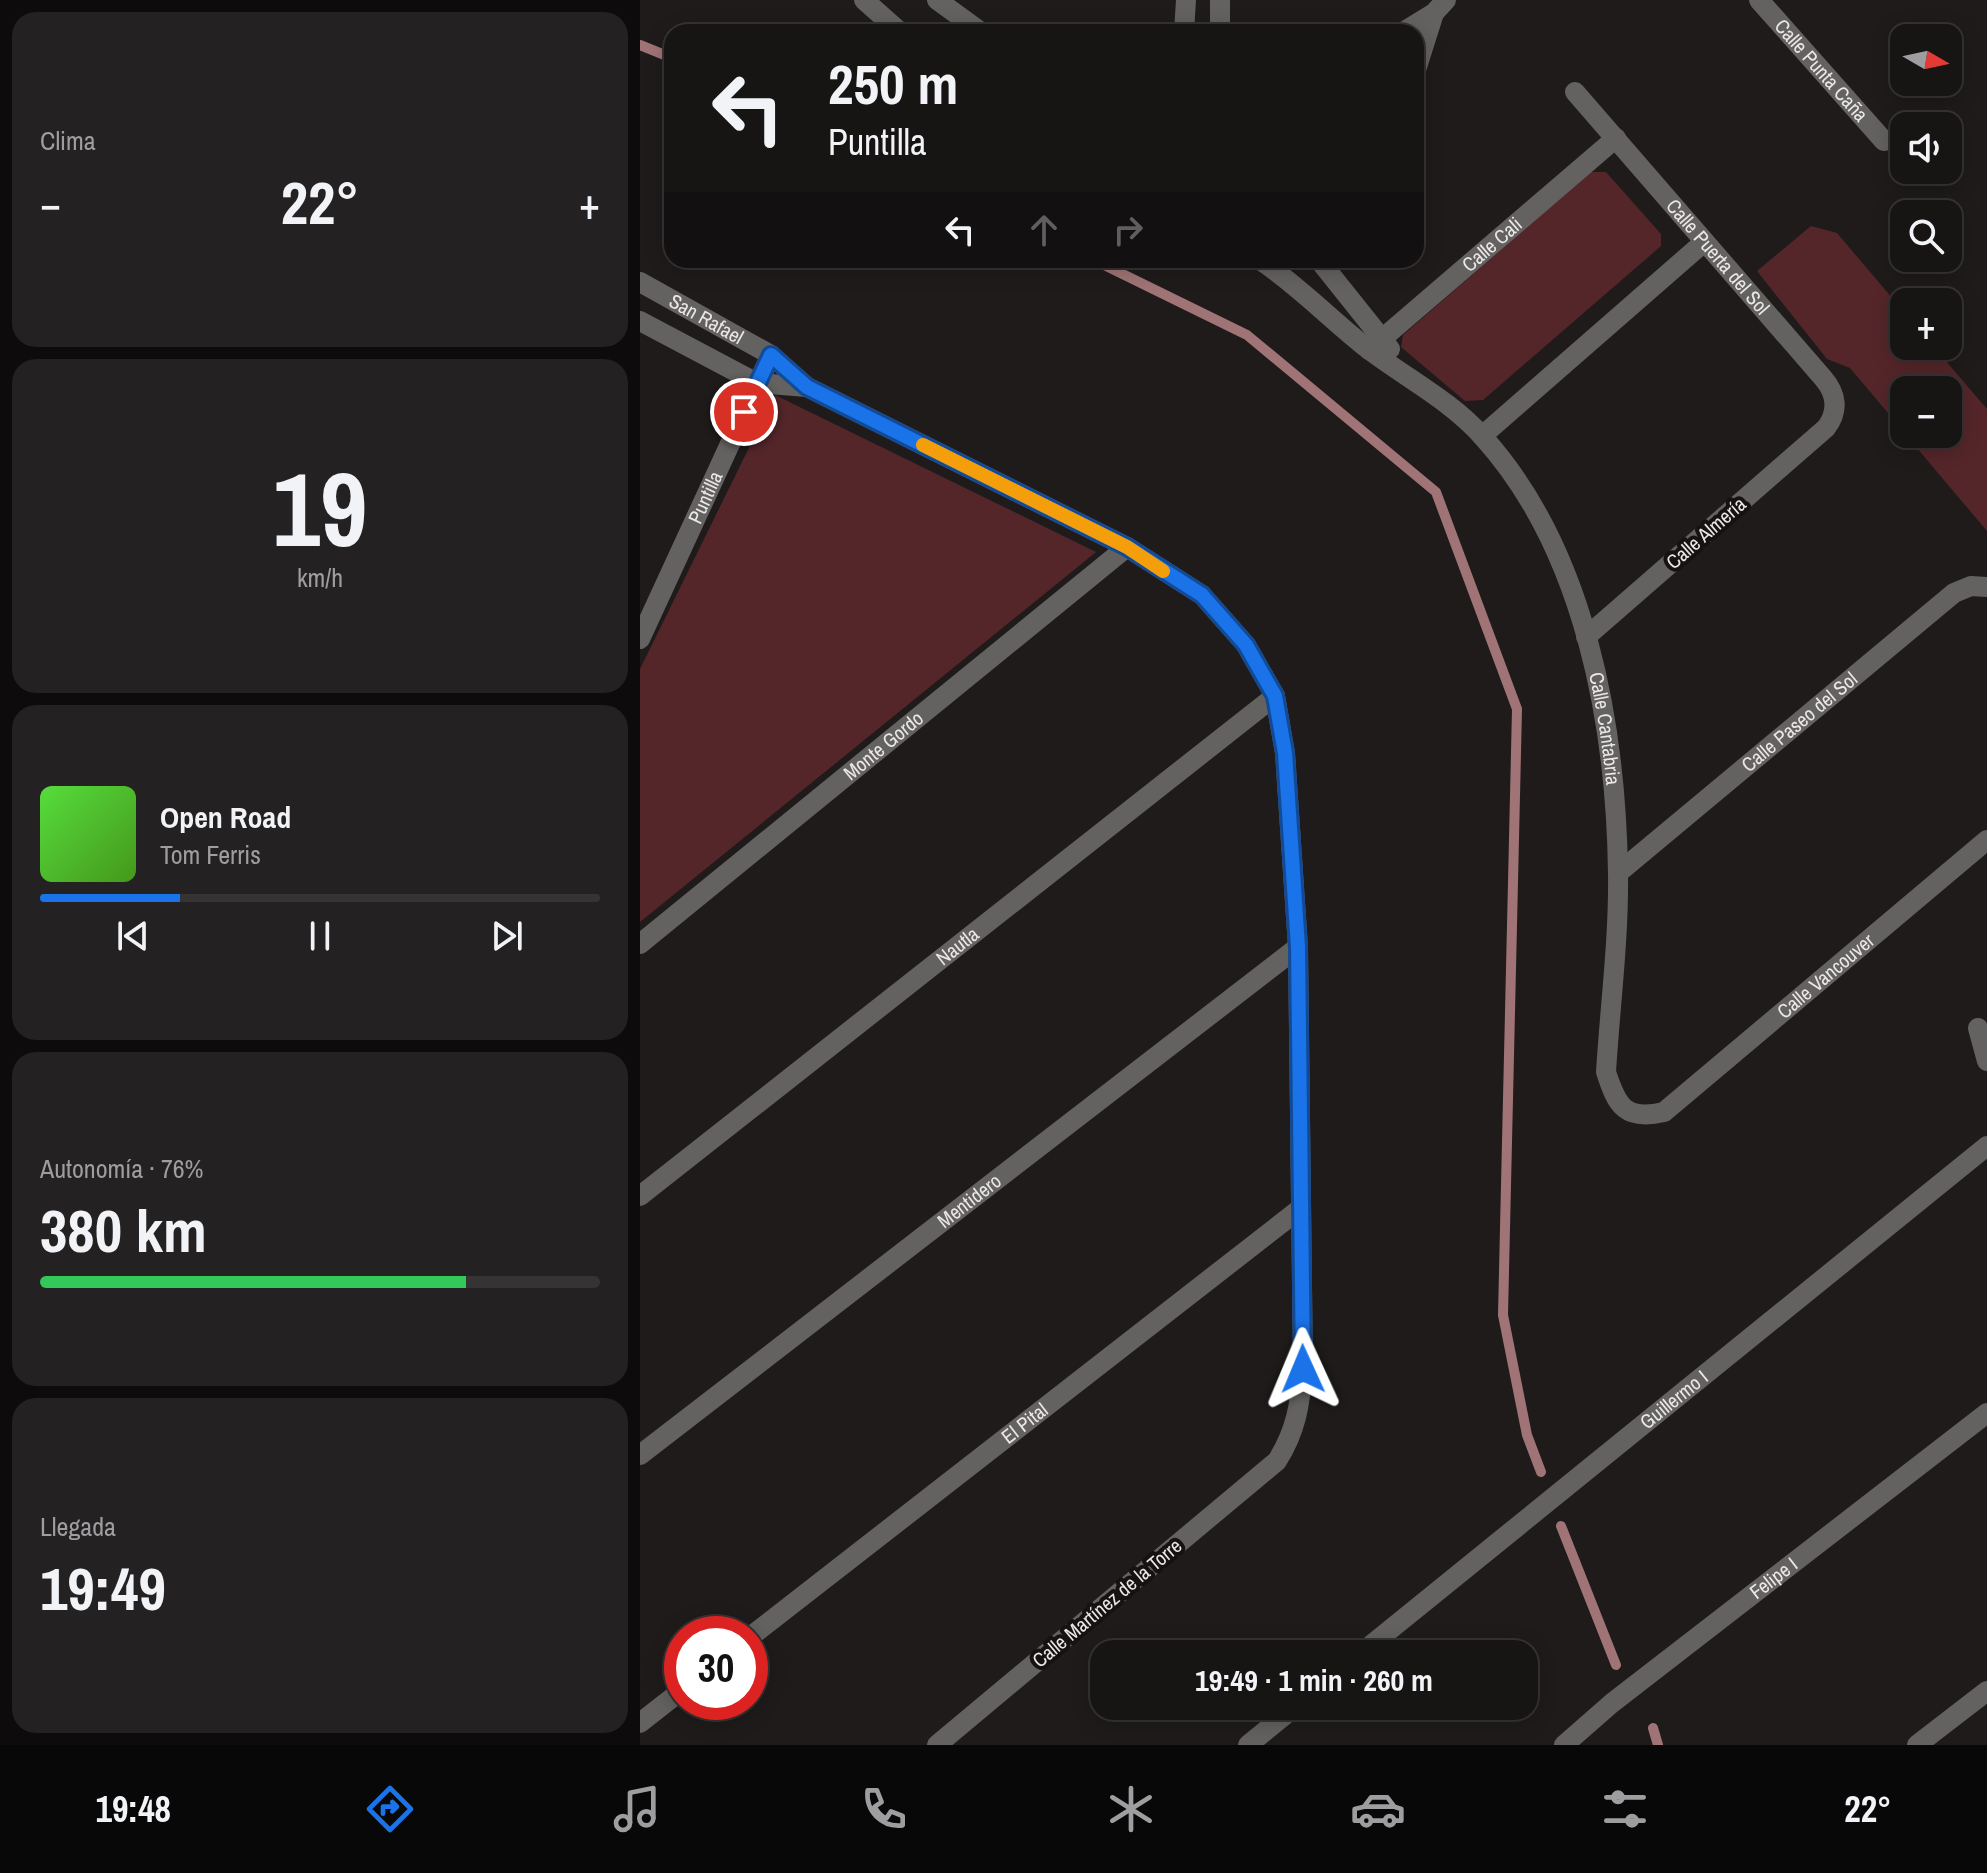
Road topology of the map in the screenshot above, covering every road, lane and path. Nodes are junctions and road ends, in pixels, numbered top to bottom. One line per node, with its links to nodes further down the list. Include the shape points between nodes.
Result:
1 (864, 0): 7 (street)
2 (937, 0): 8 (street)
3 (1186, 0): 9 (street)
4 (1220, 0): 10 (street)
5 (1772, 5): 15 (street, Calle Punta Caña)
6 (1440, 6): 11 (street); 12 (street)
7 (891, 24)
8 (970, 24)
9 (1184, 24)
10 (1220, 24)
11 (1414, 24)
12 (1424, 49)
13 (1575, 92): 14 (street, Calle Puerta del Sol)
14 (1616, 138): 16 (street, Calle Puerta del Sol); 21 (street, Calle Cali)
15 (1884, 141)
16 (1703, 243): 25 (street, Calle Puerta del Sol, via 1832,389 1833,418); 26 (street)
17 (1271, 268): 21 (street, Calle Cantabria)
18 (1324, 268): 21 (street, Calle Cantabria)
19 (640, 282): 22 (street, San Rafael)
20 (640, 321): 23 (street, San Rafael)
21 (1376, 343): 26 (street, Calle Cantabria)
22 (771, 355): 23 (street, Puntilla); 24 (street, San Rafael)
23 (757, 383): 24 (street, San Rafael); 30 (street, Puntilla)
24 (807, 387): 27 (street, San Rafael)
25 (1826, 428): 29 (street, Calle Almería)
26 (1482, 436): 29 (street, Calle Cantabria, via 1546,524)
27 (1127, 547): 31 (street, San Rafael, via 1202,595 1246,645); 34 (street, Monte Gordo)
28 (1987, 587): 33 (street, Calle Paseo del Sol, via 1954,593)
29 (1586, 637): 33 (street, Calle Cantabria, via 1603,703)
30 (640, 639)
31 (1275, 696): 35 (street, San Rafael, via 1285,753); 40 (street, Nautla)
32 (1987, 840): 38 (street, Calle Vancouver)
33 (1618, 873): 38 (street, Calle Cantabria, via 1606,1072 1614,1098 1627,1112)
34 (640, 944)
35 (1298, 947): 41 (street, San Rafael); 43 (street, Mentidero)
36 (1978, 1028): 37 (street)
37 (1987, 1061)
38 (1664, 1112)
39 (1987, 1146): 46 (street, Guillermo I)
40 (640, 1196)
41 (1301, 1208): 44 (street, San Rafael, via 1300,1412); 45 (street, El Pital)
42 (1987, 1413): 53 (street, Felipe I)
43 (640, 1455)
44 (1277, 1461): 51 (street, Calle Martínez de la Torre)
45 (768, 1623)
46 (1377, 1640)
47 (1987, 1691): 54 (street)
48 (664, 1704): 50 (street)
49 (1279, 1720): 52 (street)
50 (640, 1723)
51 (937, 1745)
52 (1248, 1745)
53 (1564, 1745)
54 (1917, 1745)

